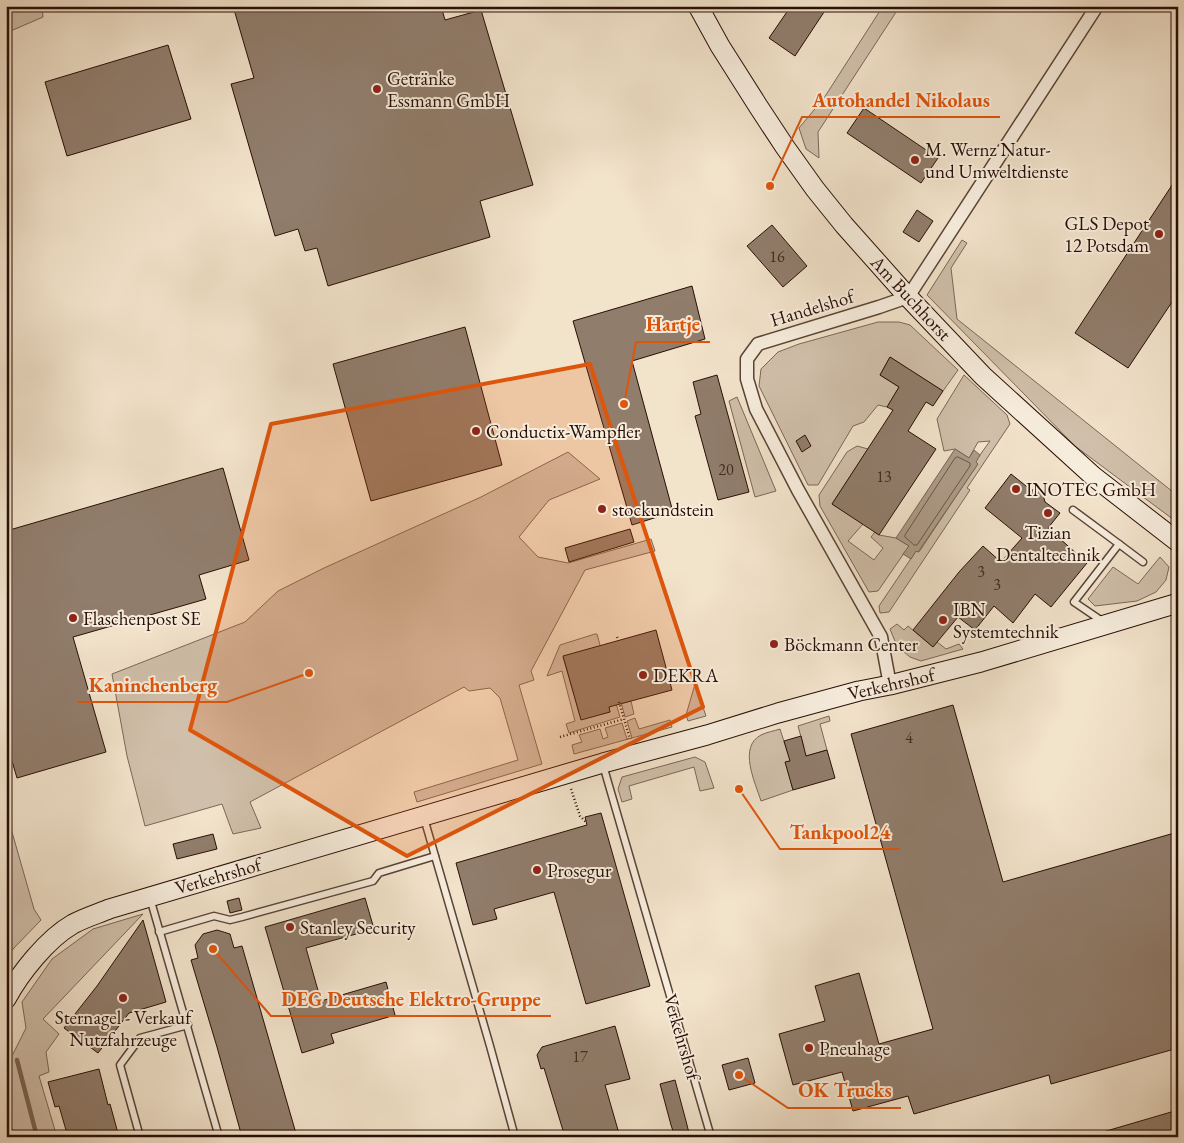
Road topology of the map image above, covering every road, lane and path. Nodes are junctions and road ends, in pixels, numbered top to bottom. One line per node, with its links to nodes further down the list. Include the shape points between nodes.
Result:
1 (698, 6): 3 (main road, Am Buchhorst, via 758,106 815,189)
2 (1097, 6): 3 (street)
3 (908, 297): 5 (main road, Am Buchhorst, via 983,376 1093,476); 10 (street, Handelshof, via 758,344 747,359 747,379 756,409 881,637)
4 (1073, 510): 6 (lane)
5 (1178, 542)
6 (1119, 544): 7 (lane); 9 (lane, via 1074,602)
7 (1143, 562)
8 (1178, 603): 9 (main road, Verkehrshof)
9 (1107, 625): 10 (main road, Verkehrshof)
10 (890, 685): 14 (main road, Verkehrshof, via 832,698)
11 (619, 702): 12 (path)
12 (624, 719): 13 (path); 14 (path)
13 (560, 737)
14 (635, 754): 15 (main road, Verkehrshof)
15 (603, 764): 16 (main road, Verkehrshof); 27 (lane, Verkehrshof)
16 (566, 774): 17 (main road, Verkehrshof); 18 (path, via 580,816)
17 (423, 816): 19 (lane); 20 (main road, Verkehrshof)
18 (586, 822)
19 (435, 856): 21 (lane, via 378,873 372,881 270,910 230,920 214,916); 26 (lane)
20 (150, 896): 21 (lane); 22 (main road, Verkehrshof, via 73,924 54,938 28,966)
21 (160, 932): 23 (lane)
22 (6, 999)
23 (188, 1025): 24 (lane, via 140,1038 120,1065); 25 (lane)
24 (140, 1137)
25 (219, 1137)
26 (515, 1137)
27 (711, 1137)

